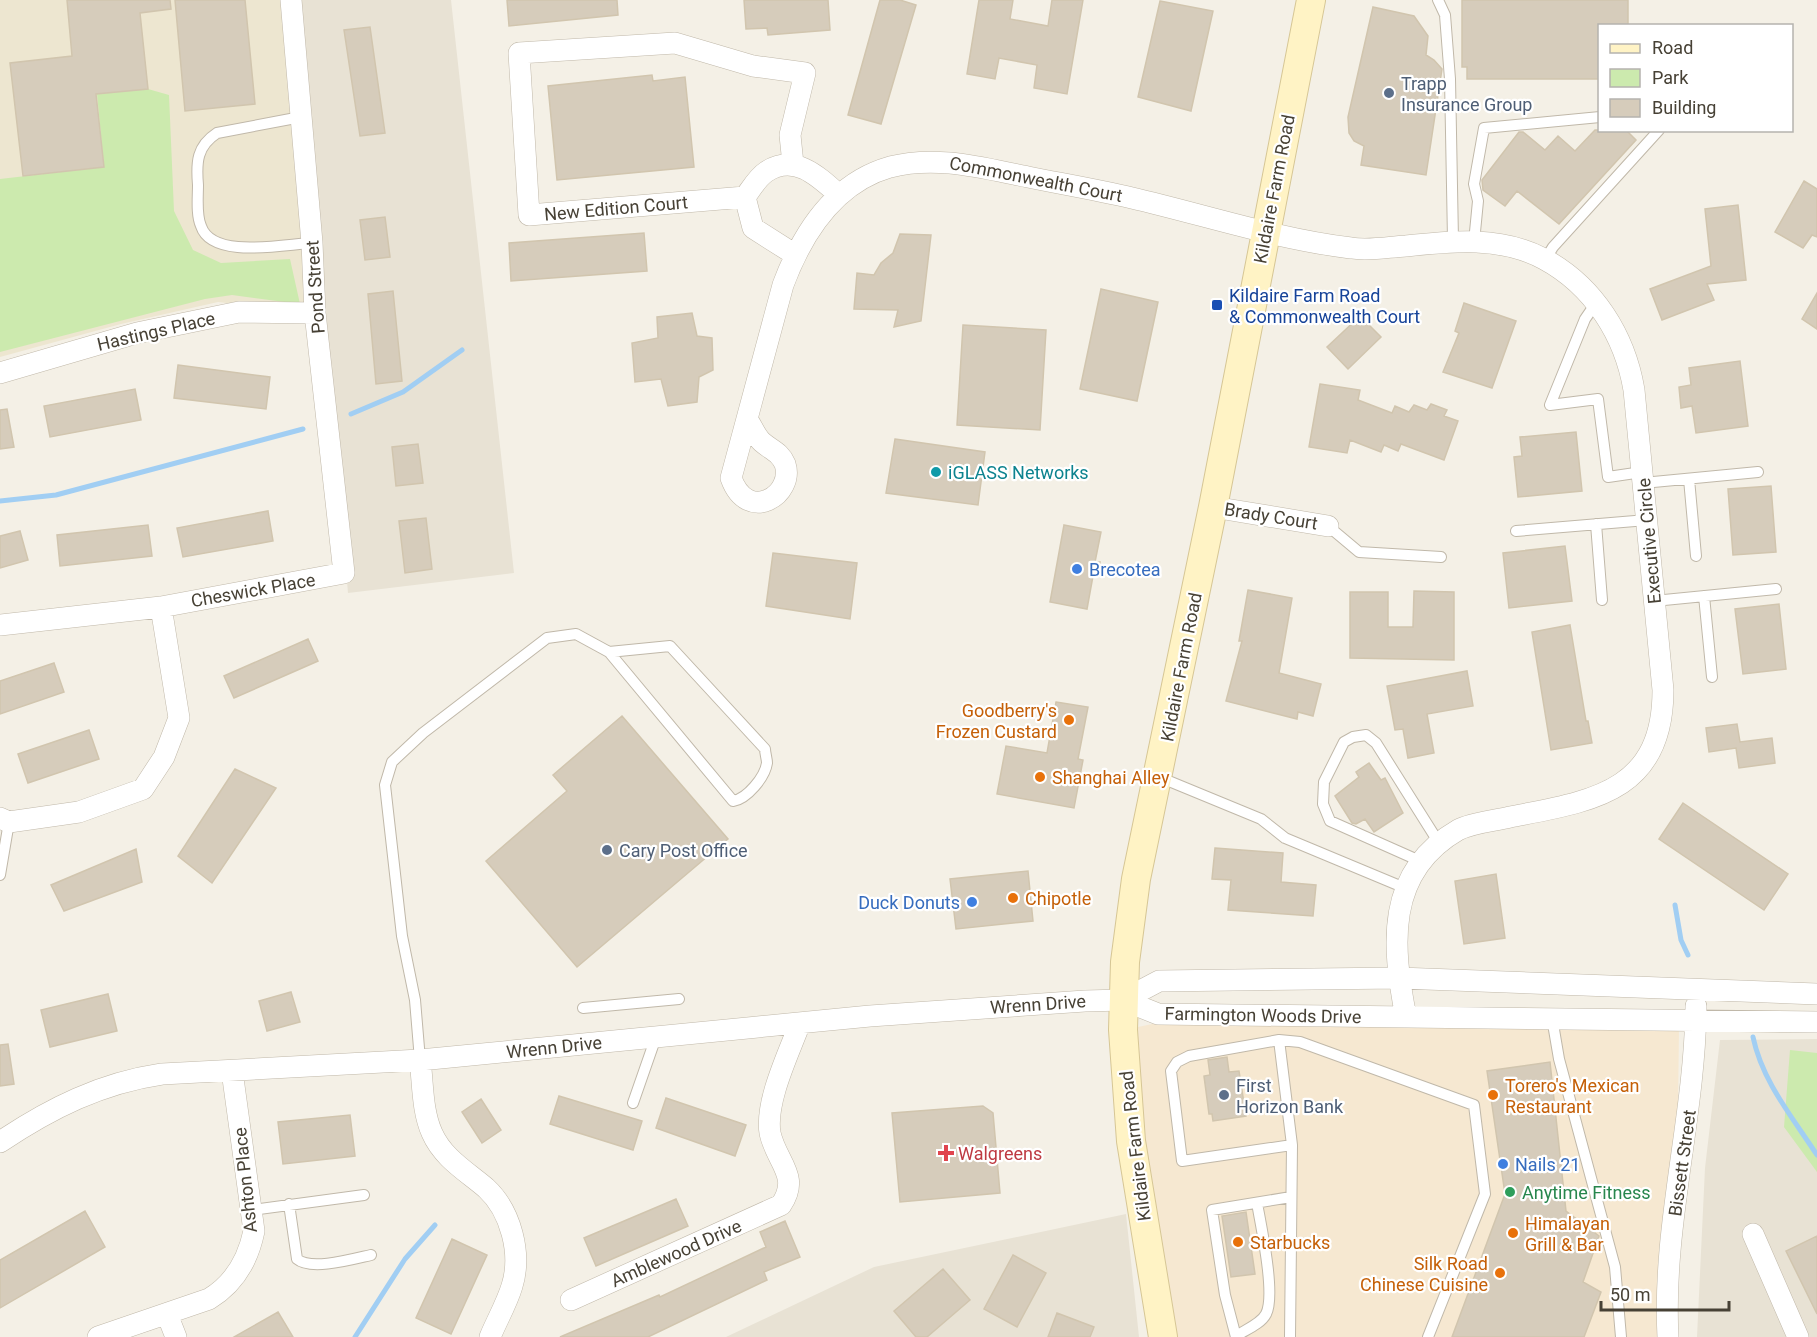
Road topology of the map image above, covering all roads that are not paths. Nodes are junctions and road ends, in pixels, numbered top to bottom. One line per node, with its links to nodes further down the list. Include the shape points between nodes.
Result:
1 (291, 0): 4 (street, Pond Street)
2 (1311, 0): 10 (main road, Kildaire Farm Road)
3 (1438, 0): 11 (lane, via 1445,15)
4 (301, 117): 12 (street, Pond Street); 12 (lane, via 217,133 199,151 200,225 206,236 217,243 250,248)
5 (1598, 117): 11 (lane, via 1484,128 1474,184 1478,201)
6 (1657, 132): 14 (lane)
7 (793, 164): 8 (street, via 808,169); 9 (street, via 764,172); 9 (street, New Edition Court, via 790,135 805,73 753,66 675,43 519,53 529,215)
8 (839, 195): 10 (street, Commonwealth Court, via 890,168 947,161 1130,197); 13 (street, Commonwealth Court, via 813,224)
9 (745, 197): 13 (street, via 753,228)
10 (1265, 232): 11 (street, Executive Circle, via 1353,249); 22 (main road, Kildaire Farm Road)
11 (1464, 241): 14 (street, Executive Circle, via 1506,246)
12 (312, 243): 16 (street, Pond Street)
13 (794, 254): 18 (street, Commonwealth Court)
14 (1545, 260): 15 (street, Executive Circle)
15 (1596, 303): 20 (street, Executive Circle, via 1624,347 1631,369); 20 (lane, via 1585,319 1550,405 1598,399 1608,477)
16 (315, 313): 17 (street, Hastings Place, via 238,312 137,333); 29 (street, Pond Street)
17 (0, 373)
18 (747, 418)
19 (1758, 472): 21 (lane)
20 (1643, 478): 21 (lane); 23 (street, Executive Circle)
21 (1689, 479): 27 (lane)
22 (1213, 507): 25 (street, Brady Court); 38 (main road, Kildaire Farm Road)
23 (1647, 520): 24 (lane); 33 (street, Executive Circle)
24 (1596, 524): 26 (lane); 32 (lane)
25 (1328, 526): 28 (lane, via 1359,552)
26 (1516, 531)
27 (1696, 556)
28 (1441, 557)
29 (344, 573): 34 (street, Cheswick Place)
30 (1776, 589): 31 (lane)
31 (1704, 596): 33 (lane); 37 (lane)
32 (1602, 600)
33 (1654, 601): 40 (street, Executive Circle, via 1663,702 1658,734 1636,771 1601,796 1459,829)
34 (161, 607): 35 (street, Cheswick Place); 39 (street, via 179,718 164,757 143,789 79,812)
35 (0, 625)
36 (609, 652): 36 (lane, via 669,646 765,748 767,763 761,780 733,801); 57 (lane, via 576,634 547,638 423,733 392,762 385,785)
37 (1712, 677)
38 (1159, 776): 43 (lane, via 1261,819 1285,838); 48 (main road, Kildaire Farm Road, via 1136,879)
39 (4, 820): 42 (lane)
40 (1439, 843): 41 (street, Executive Circle); 41 (lane, via 1376,743 1366,735 1344,742 1324,782 1323,804 1330,821)
41 (1420, 861): 43 (street, Executive Circle)
42 (0, 875)
43 (1405, 888): 44 (street, Executive Circle, via 1396,944)
44 (1399, 978): 45 (street, Farmington Woods Drive); 48 (street, Farmington Woods Drive, via 1159,981); 51 (street, Executive Circle)
45 (1697, 989): 46 (street, Farmington Woods Drive); 53 (street, Bissett Street)
46 (1817, 994)
47 (679, 999): 49 (lane)
48 (1123, 1000): 51 (street, Farmington Woods Drive, via 1158,1014); 54 (street, Wrenn Drive); 75 (main road, Kildaire Farm Road, via 1131,1141)
49 (583, 1008)
50 (1816, 1016): 53 (street, Farmington Woods Drive)
51 (1406, 1017): 52 (street, Farmington Woods Drive)
52 (1552, 1018): 53 (street, Farmington Woods Drive); 78 (lane, via 1559,1059 1615,1267)
53 (1696, 1020): 79 (street, Bissett Street, via 1693,1079 1668,1276)
54 (800, 1023): 55 (street, Wrenn Drive); 69 (street, Amblewood Drive, via 773,1097 770,1133 790,1192 781,1205)
55 (656, 1037): 57 (street, Wrenn Drive); 59 (lane)
56 (1279, 1040): 61 (lane); 61 (lane, via 1189,1056 1171,1071 1171,1082 1182,1161); 77 (lane, via 1300,1042 1474,1105 1485,1194)
57 (420, 1060): 58 (street, Wrenn Drive); 74 (street, via 431,1132 451,1161 497,1200 508,1219 515,1269 512,1287)
58 (232, 1071): 60 (street, Wrenn Drive, via 130,1079 74,1099); 66 (street, Ashton Place)
59 (633, 1103)
60 (0, 1142)
61 (1292, 1145): 63 (lane)
62 (364, 1195): 65 (lane)
63 (1292, 1197): 64 (lane); 76 (lane)
64 (1257, 1203): 71 (lane, via 1268,1270 1268,1305 1260,1321); 71 (lane, via 1212,1210 1225,1295)
65 (289, 1204): 66 (lane); 68 (lane, via 297,1259 303,1264)
66 (252, 1210): 70 (street, Ashton Place, via 251,1245 233,1281 209,1299)
67 (1753, 1234): 80 (street)
68 (371, 1256)
69 (571, 1300)
70 (167, 1314): 72 (street, Ashton Place); 73 (street)
71 (1236, 1336)
72 (98, 1337)
73 (177, 1337)
74 (490, 1337)
75 (1163, 1337)
76 (1290, 1337)
77 (1428, 1337)
78 (1621, 1337)
79 (1668, 1337)
80 (1798, 1337)

